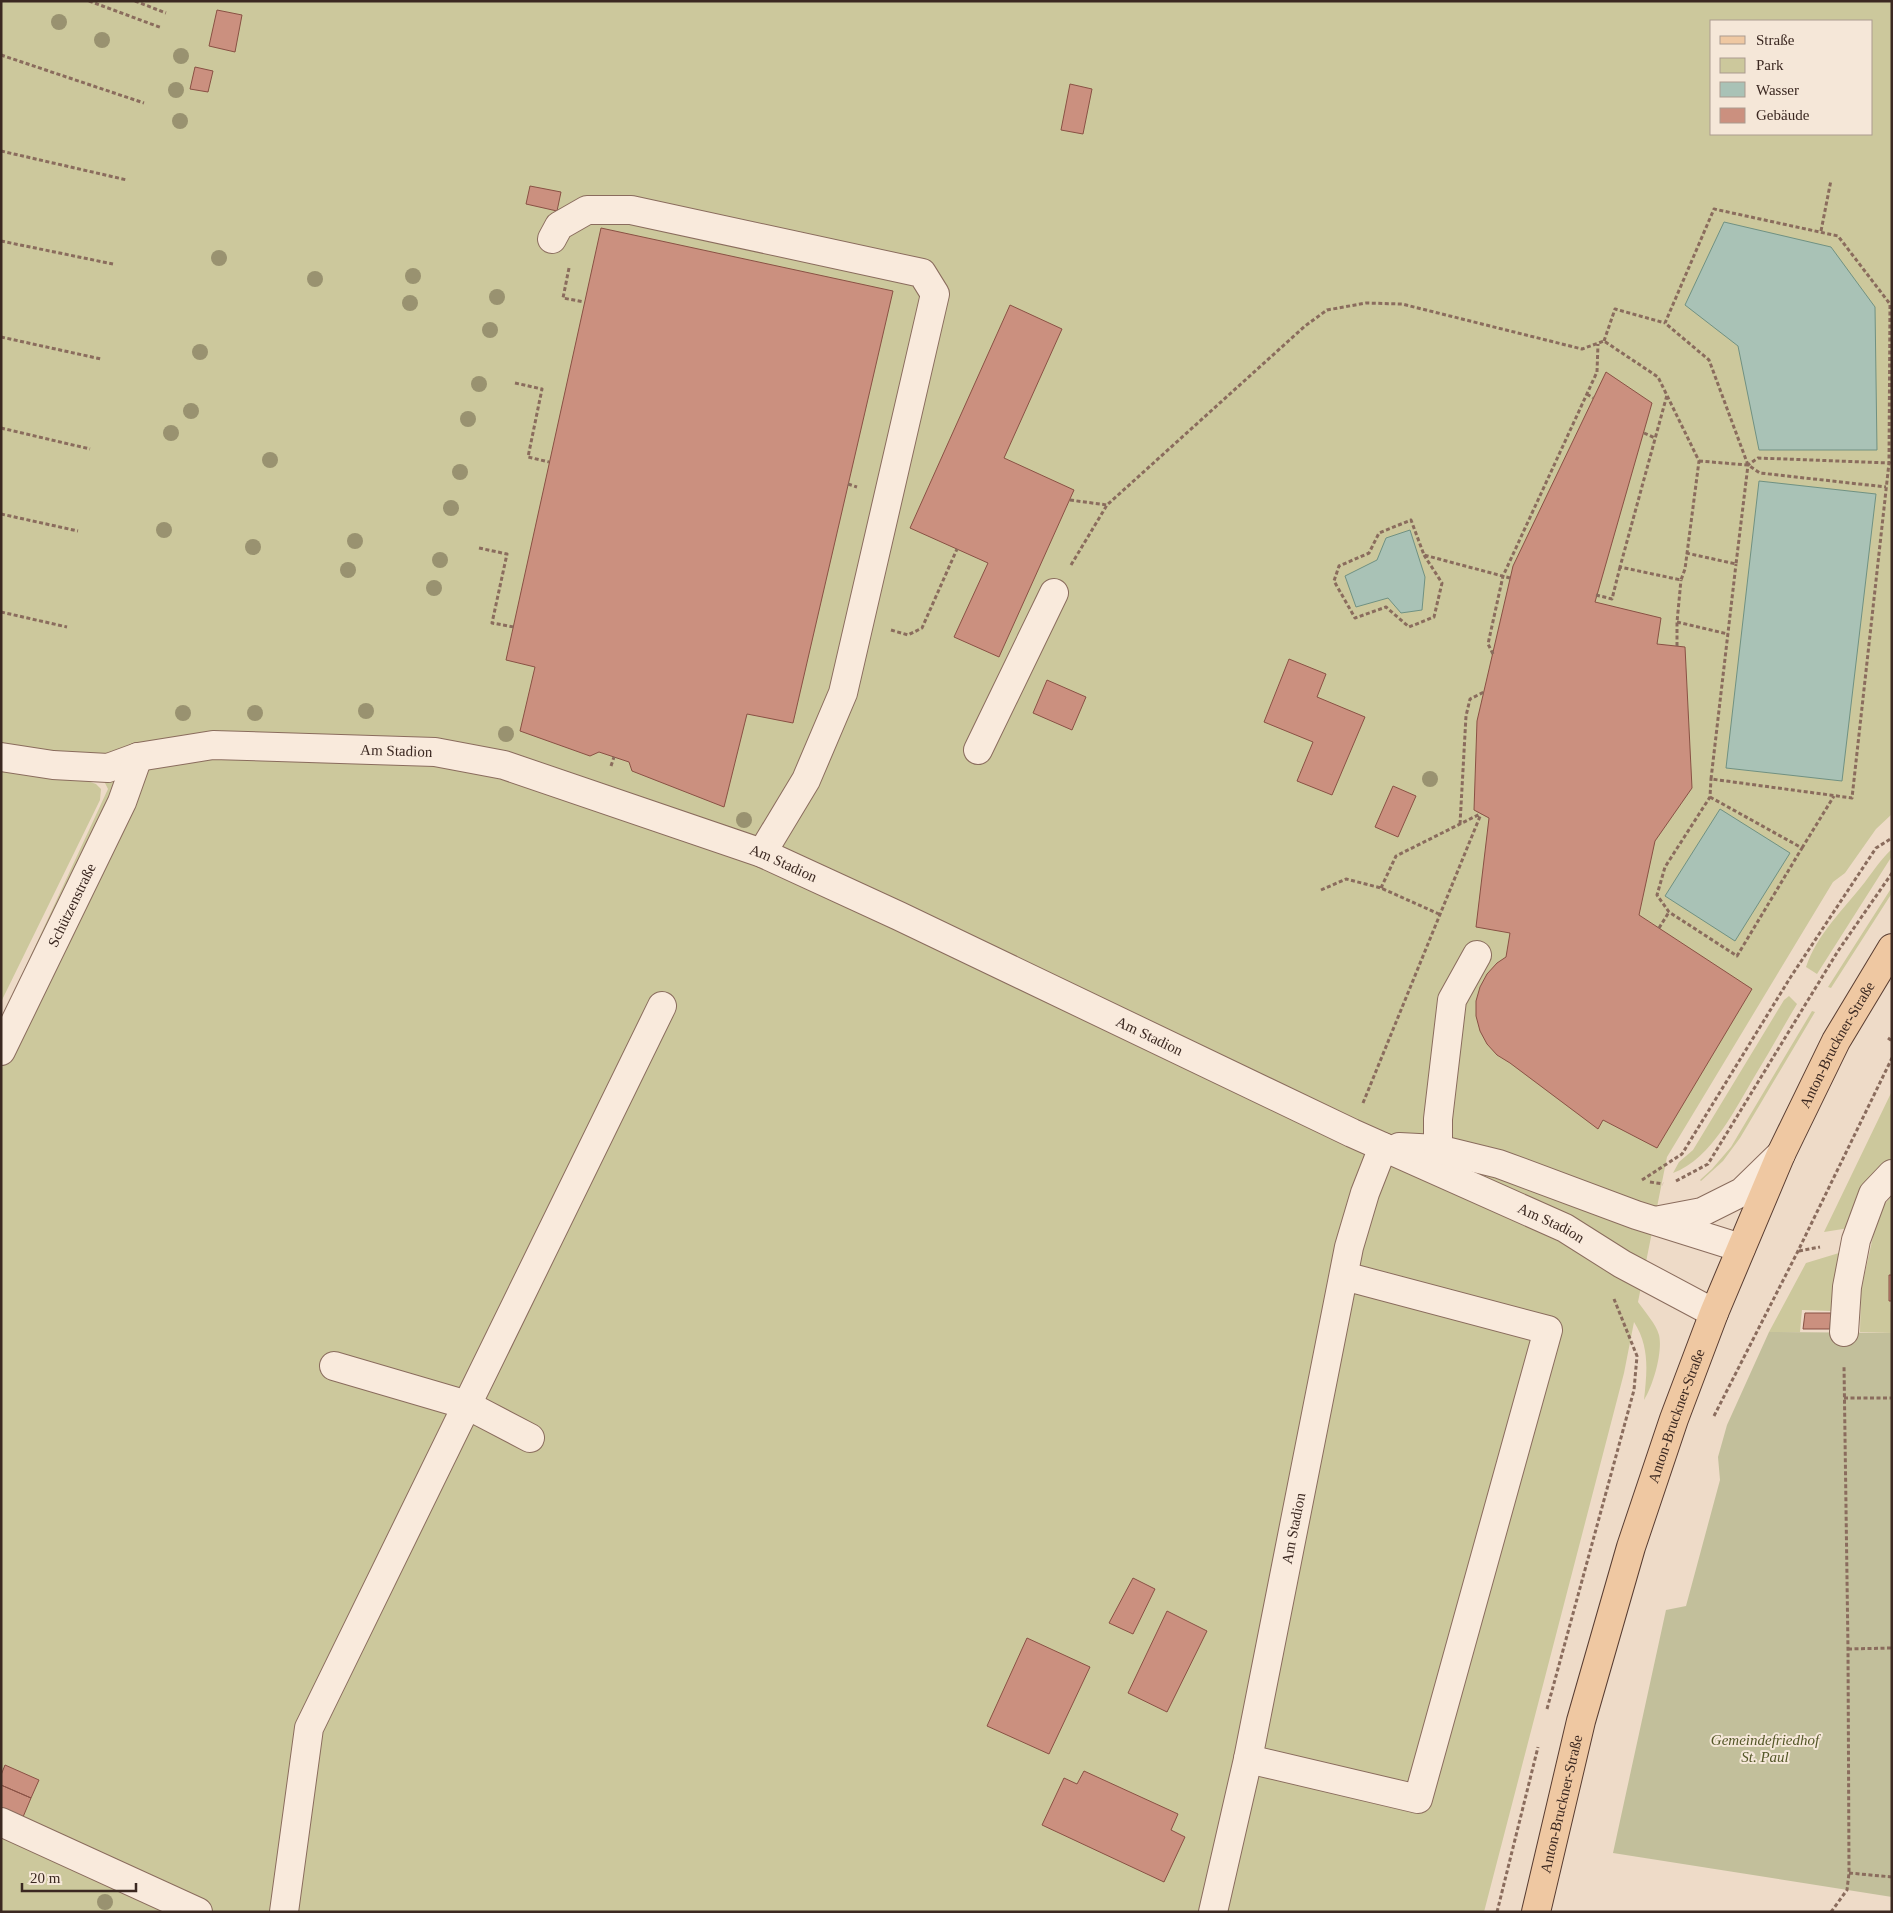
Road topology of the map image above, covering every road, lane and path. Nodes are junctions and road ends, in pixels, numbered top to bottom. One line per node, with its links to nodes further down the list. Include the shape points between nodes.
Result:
1 (88, 1): 4 (path)
2 (135, 1): 3 (path)
3 (166, 13)
4 (162, 28)
5 (1, 55): 6 (path)
6 (144, 103)
7 (1, 151): 8 (path)
8 (128, 180)
9 (1831, 180): 10 (path)
10 (1821, 231): 16 (path, via 1714,209); 31 (path, via 1838,236 1890,304)
11 (552, 240): 50 (street, via 559,226 587,210 631,210 922,273 935,294)
12 (1, 241): 13 (path)
13 (114, 264)
14 (563, 298): 15 (path)
15 (584, 302)
16 (1665, 323): 18 (path, via 1615,309); 32 (path, via 1709,360)
17 (1, 336): 20 (path)
18 (1604, 341): 19 (path); 23 (path, via 1658,378)
19 (1598, 344): 22 (path, via 1597,372); 35 (path, via 1582,349 1402,304 1366,303 1327,310 1305,326)
20 (100, 359)
21 (515, 383): 30 (path, via 542,389 528,457)
22 (1588, 394): 24 (path); 44 (path)
23 (1666, 395): 27 (path); 29 (path)
24 (1593, 398)
25 (1, 428): 28 (path)
26 (1644, 433): 27 (path)
27 (1655, 438): 43 (path)
28 (90, 449)
29 (1699, 461): 32 (path); 40 (path)
30 (549, 462)
31 (1890, 464): 32 (path, via 1758,458); 33 (path)
32 (1748, 465): 33 (path, via 1760,473); 42 (path)
33 (1886, 487): 64 (path, via 1852,798)
34 (1070, 500): 35 (path)
35 (1107, 505): 47 (path)
36 (1, 514): 37 (path)
37 (78, 531)
38 (479, 548): 53 (path, via 506,554 492,623)
39 (957, 549): 50 (path, via 922,628 908,635)
40 (1686, 553): 42 (path); 46 (path)
41 (1424, 555): 41 (path, via 1411,520 1379,533 1369,552 1339,566 1334,581 1355,618 1386,608 1409,626 1434,617 1442,583); 44 (path)
42 (1736, 564): 54 (path)
43 (1620, 567): 46 (path); 48 (path, via 1612,599)
44 (1503, 576): 45 (path); 56 (path, via 1488,644)
45 (1510, 578)
46 (1681, 580): 51 (path)
47 (1054, 593): 58 (street)
48 (1596, 595)
49 (1, 612): 52 (path)
50 (859, 622): 69 (street, via 843,693 810,772)
51 (1677, 622): 54 (path); 55 (path)
52 (67, 627)
53 (514, 627)
54 (1728, 634): 63 (path)
55 (1677, 646)
56 (1493, 654)
57 (1484, 692): 66 (path, via 1470,699 1466,716)
58 (978, 750)
59 (1, 757): 60 (street, Am Stadion, via 53,765 108,768)
60 (138, 757): 69 (street, Am Stadion, via 213,745 435,752 504,765); 81 (street, Schützenstraße, via 122,802)
61 (614, 758): 62 (path)
62 (610, 769)
63 (1711, 779): 64 (path); 65 (path)
64 (1834, 796): 68 (path)
65 (1710, 797): 68 (path); 73 (path, via 1665,867 1657,895)
66 (1460, 824): 71 (path, via 1396,856); 74 (path, via 1481,814)
67 (1892, 838): 70 (path, via 1876,848 1790,978 1682,1154 1642,1181 1670,1184 1708,1164 1838,951)
68 (1802, 848): 73 (path, via 1737,956)
69 (762, 852): 83 (street, Am Stadion)
70 (1892, 873)
71 (1381, 888): 72 (path, via 1346,879); 74 (path)
72 (1321, 890)
73 (1669, 912): 75 (path)
74 (1440, 914): 83 (path)
75 (1659, 928)
76 (1892, 948): 86 (main road, Anton-Bruckner-Straße, via 1836,1041)
77 (1477, 956): 85 (street, via 1452,1000 1438,1119)
78 (662, 1006): 97 (street)
79 (1888, 1038): 80 (path)
80 (1892, 1041)
81 (1, 1050)
82 (1892, 1058): 98 (path)
83 (1352, 1133): 84 (street, Am Stadion)
84 (1383, 1147): 85 (street, Am Stadion); 90 (street, Am Stadion, via 1365,1193); 92 (street, Am Stadion, via 1565,1228 1622,1264)
85 (1438, 1149): 88 (street, Am Stadion, via 1499,1164)
86 (1781, 1154): 88 (street, via 1742,1192 1702,1212); 89 (main road, Anton-Bruckner-Straße)
87 (1892, 1174): 93 (street, via 1873,1194 1856,1240 1847,1287)
88 (1656, 1221): 89 (street, Am Stadion)
89 (1741, 1248): 92 (main road, Anton-Bruckner-Straße)
90 (1344, 1276): 104 (street, Am Stadion); 104 (street, via 1548,1330 1418,1799)
91 (1612, 1293): 102 (path, via 1636,1356 1634,1390)
92 (1714, 1313): 112 (main road, Anton-Bruckner-Straße, via 1674,1418 1631,1547 1581,1721)
93 (1844, 1332): 95 (path)
94 (334, 1366): 97 (street)
95 (1844, 1398): 96 (path); 101 (path)
96 (1892, 1398)
97 (467, 1405): 99 (street); 109 (street, via 309,1728)
98 (1711, 1422)
99 (530, 1438)
100 (1892, 1648): 101 (path)
101 (1848, 1649): 106 (path)
102 (1545, 1718)
103 (1538, 1746): 111 (path)
104 (1248, 1759): 110 (street, Am Stadion)
105 (1, 1822): 108 (street)
106 (1849, 1873): 107 (path); 113 (path, via 1847,1890)
107 (1892, 1877)
108 (198, 1912)
109 (284, 1912)
110 (1213, 1912)
111 (1497, 1912)
112 (1536, 1912)
113 (1831, 1912)

